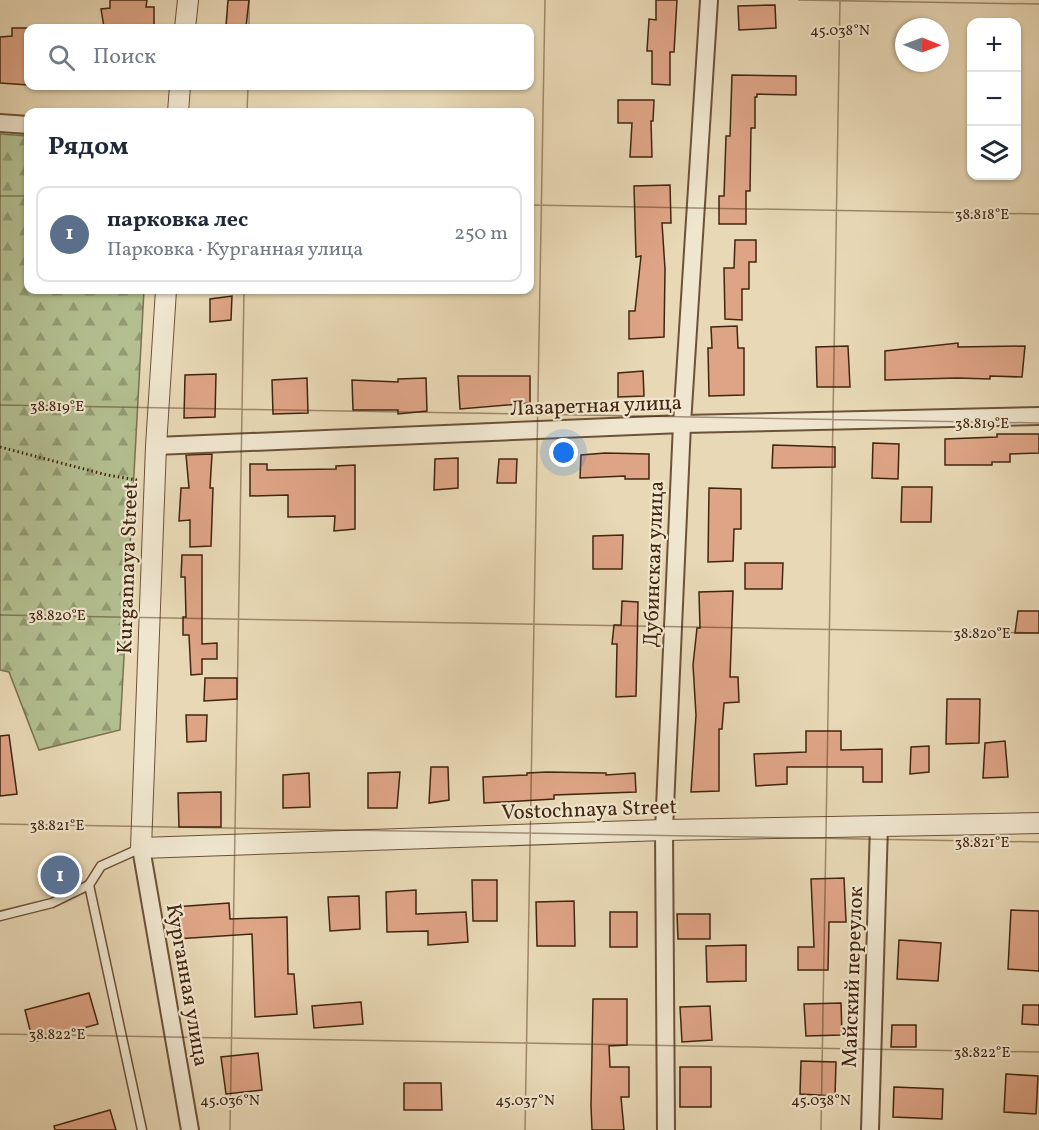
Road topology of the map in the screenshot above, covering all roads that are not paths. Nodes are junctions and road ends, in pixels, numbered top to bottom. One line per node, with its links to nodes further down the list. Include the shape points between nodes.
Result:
1 (188, 0): 3 (street)
2 (709, 0): 10 (street, Дубинская улица)
3 (185, 24)
4 (180, 90): 5 (street)
5 (178, 108)
6 (0, 123): 7 (street)
7 (24, 125)
8 (166, 294): 11 (street, Kurgannaya Street)
9 (1039, 416): 10 (street, Лазаретная улица)
10 (682, 424): 11 (street, Лазаретная улица); 14 (street, Дубинская улица)
11 (156, 446): 15 (street, Kurgannaya Street)
12 (1039, 823): 13 (street, Vostochnaya Street)
13 (879, 825): 14 (street, Vostochnaya Street); 21 (street, Майский переулок)
14 (664, 830): 15 (street, Vostochnaya Street); 20 (street, Дубинская улица)
15 (141, 848): 16 (lane, via 101,866); 19 (street, Курганная улица)
16 (89, 885): 17 (lane, via 52,903); 18 (lane)
17 (0, 916)
18 (142, 1130)
19 (190, 1130)
20 (666, 1130)
21 (870, 1130)

